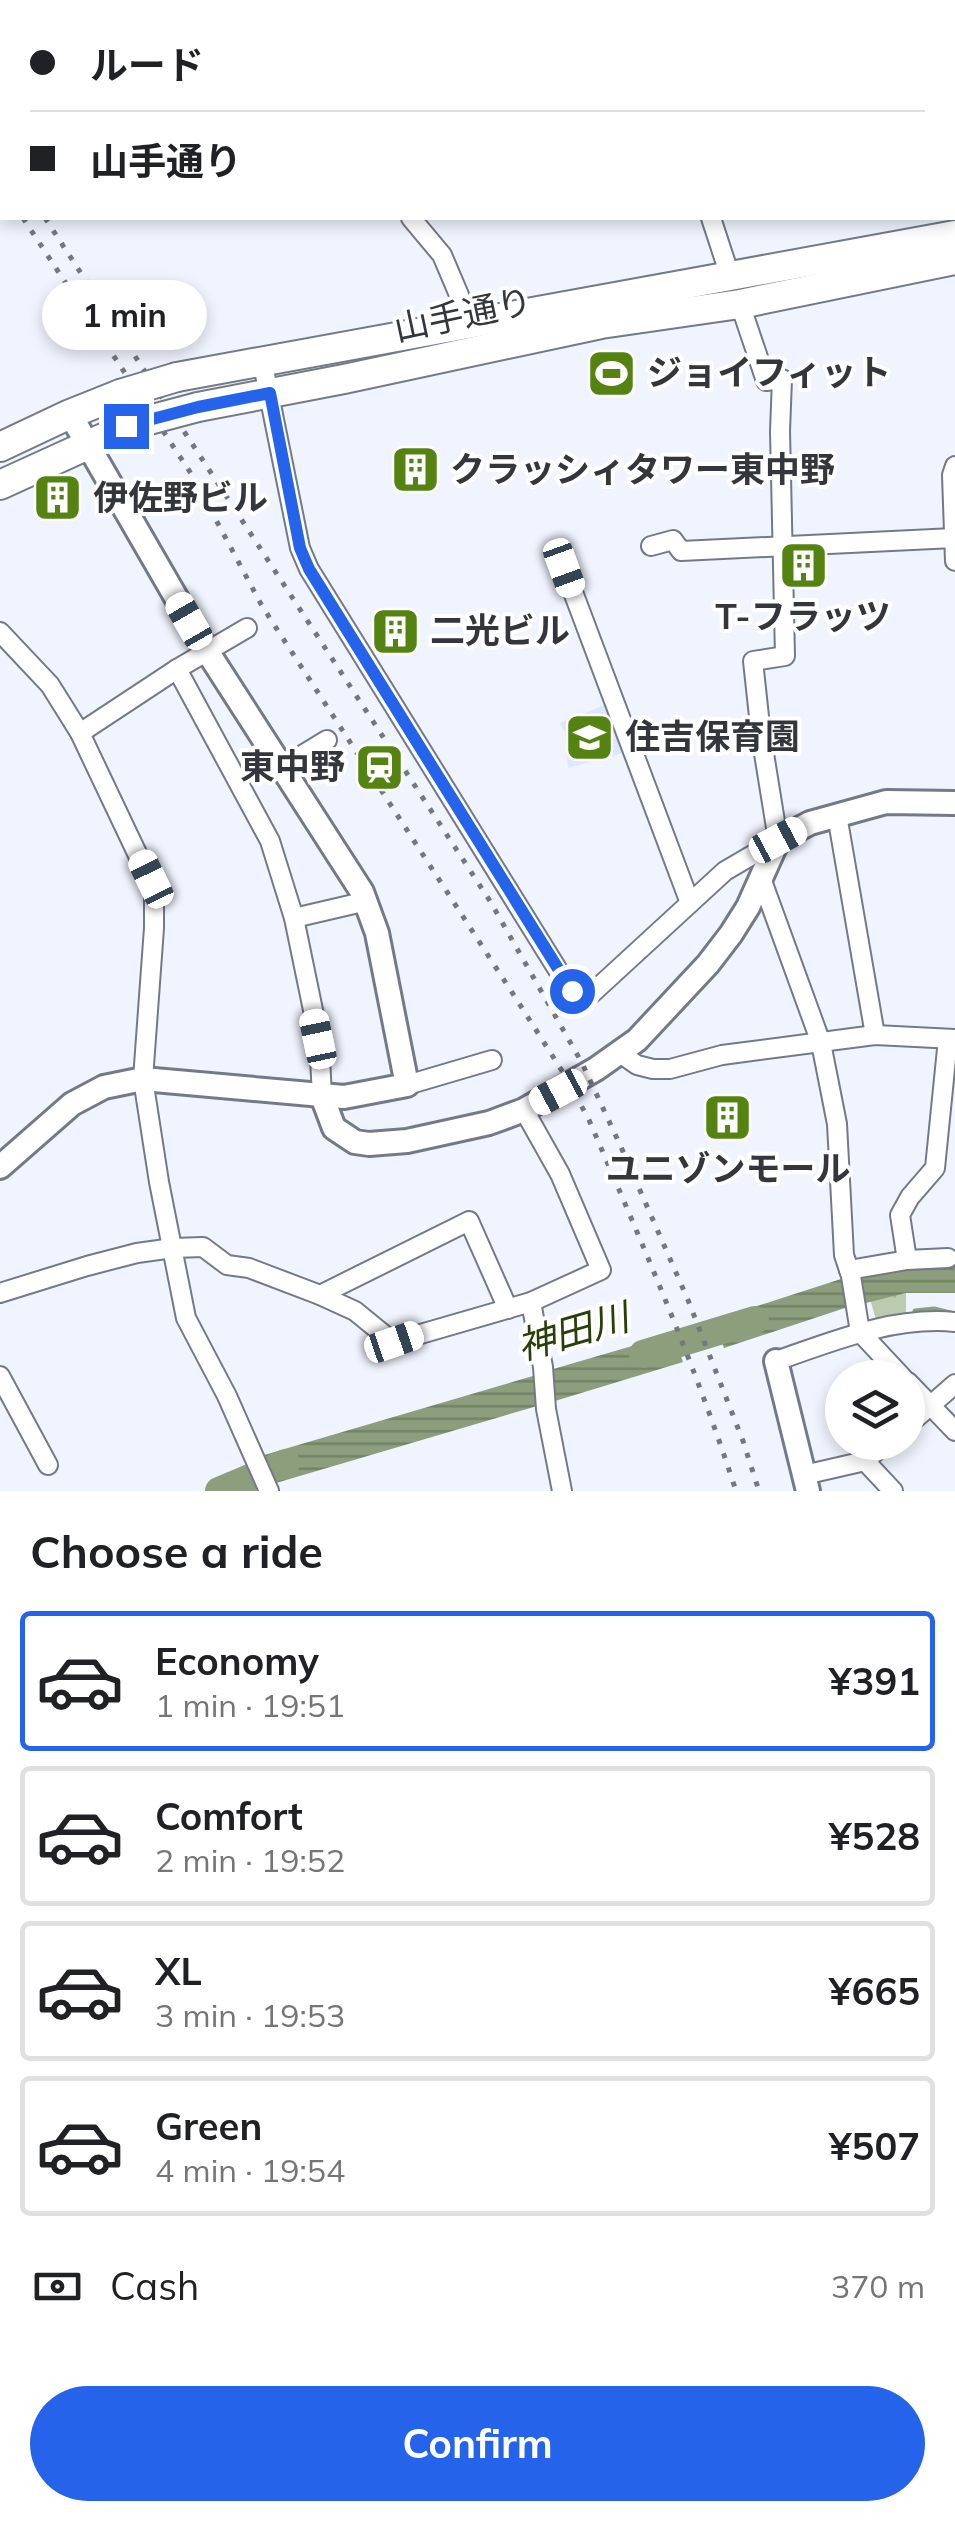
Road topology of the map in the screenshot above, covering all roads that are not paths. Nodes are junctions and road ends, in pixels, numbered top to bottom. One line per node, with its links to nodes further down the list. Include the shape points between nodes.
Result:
1 (412, 220): 6 (street, via 442,255)
2 (712, 220): 4 (street)
3 (954, 258): 4 (main road, 山手通り); 5 (main road, 山手通り)
4 (730, 276): 6 (main road, 山手通り)
5 (740, 304): 8 (main road, 山手通り, via 600,324); 16 (street, via 766,381 782,379)
6 (465, 326): 7 (main road, 山手通り)
7 (262, 360): 8 (street); 9 (main road, 山手通り, bridge, via 177,377)
8 (270, 393): 10 (main road, 山手通り, bridge, via 134,424); 31 (street, via 309,569 566,983 578,996 589,996)
9 (70, 414): 10 (street); 11 (main road, 山手通り)
10 (88, 443): 13 (main road, 山手通り); 21 (street)
11 (0, 447)
12 (955, 466): 14 (street)
13 (0, 485)
14 (954, 538): 16 (street); 17 (street)
15 (651, 546): 16 (street, via 673,540 681,551)
16 (784, 546): 28 (street, via 786,656 753,661)
17 (955, 561)
18 (564, 568): 31 (street)
19 (247, 628): 21 (street)
20 (0, 632): 23 (street, via 50,686)
21 (207, 652): 22 (street); 25 (street)
22 (177, 669): 23 (street); 32 (street, via 270,841)
23 (80, 733): 38 (street, via 154,890)
24 (326, 740): 25 (street)
25 (280, 768): 30 (street)
26 (955, 803): 27 (street, via 886,802)
27 (837, 815): 28 (street); 33 (street)
28 (778, 840): 29 (street); 31 (street)
29 (761, 878): 35 (street); 36 (street, via 716,954)
30 (366, 901): 32 (street); 39 (street)
31 (690, 903)
32 (294, 918): 40 (street)
33 (875, 1035): 34 (street); 35 (street)
34 (952, 1039): 45 (street, via 935,1168 900,1215)
35 (821, 1043): 36 (street, via 670,1069 636,1066); 46 (street)
36 (620, 1054): 41 (street)
37 (492, 1060): 39 (street)
38 (143, 1079): 40 (street); 42 (street, via 104,1087 72,1104); 43 (street)
39 (407, 1085): 40 (street)
40 (322, 1096): 41 (street, via 334,1128 369,1144 489,1124)
41 (524, 1110): 49 (street, via 601,1270)
42 (0, 1167)
43 (174, 1248): 47 (street); 48 (street, via 203,1246 226,1264); 64 (street, via 186,1318)
44 (948, 1258): 45 (street)
45 (907, 1260): 46 (street)
46 (850, 1273): 52 (street)
47 (0, 1293)
48 (320, 1296): 50 (street, via 354,1311 394,1342); 50 (street, via 468,1221)
49 (530, 1302): 50 (street); 65 (street)
50 (508, 1309)
51 (955, 1322): 52 (street)
52 (860, 1332): 53 (street); 54 (street)
53 (886, 1360)
54 (776, 1361): 63 (street)
55 (0, 1376): 62 (street)
56 (955, 1384): 58 (street)
57 (925, 1401): 58 (street)
58 (930, 1406): 59 (street); 60 (street)
59 (925, 1410)
60 (955, 1431)
61 (865, 1461): 63 (street); 66 (street)
62 (48, 1465)
63 (806, 1483)
64 (269, 1490)
65 (562, 1491)
66 (894, 1491)

